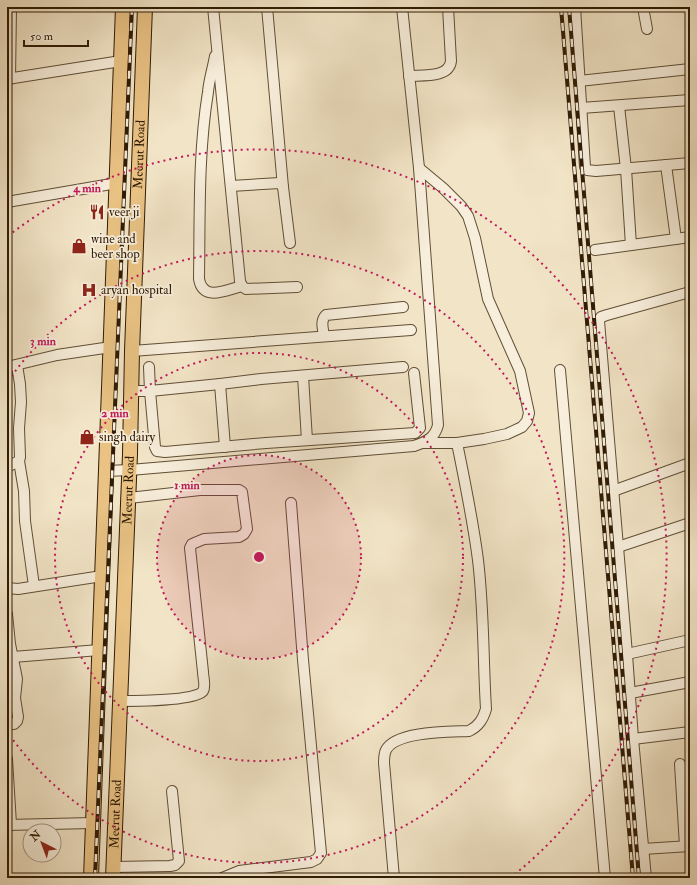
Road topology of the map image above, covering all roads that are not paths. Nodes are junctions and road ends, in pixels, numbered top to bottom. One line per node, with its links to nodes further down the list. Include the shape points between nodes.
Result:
1 (11, 7): 15 (street)
2 (123, 7): 12 (highway, Meerut Road)
3 (145, 7): 40 (highway, Meerut Road)
4 (213, 7): 11 (street)
5 (267, 7): 26 (street)
6 (402, 7): 14 (street)
7 (448, 7): 14 (street, via 452,61 450,67 446,72 439,74)
8 (574, 7): 16 (street)
9 (643, 7): 10 (street)
10 (647, 29)
11 (217, 47): 25 (street); 33 (street, via 204,125 198,279 204,291 210,293)
12 (121, 61): 15 (street); 24 (highway, Meerut Road)
13 (690, 69): 16 (street)
14 (409, 76): 22 (street)
15 (8, 79)
16 (579, 82): 19 (street)
17 (690, 100): 18 (street)
18 (619, 106): 19 (street); 23 (street)
19 (580, 108): 23 (street, via 585,168 596,171)
20 (690, 163): 21 (street)
21 (666, 165): 23 (street); 29 (street)
22 (419, 168): 51 (street, via 438,425 433,437); 52 (street, via 443,188 468,216 488,298 520,371 529,406 527,421 522,427 507,434)
23 (626, 169): 31 (street)
24 (117, 182): 27 (street); 39 (highway, Meerut Road)
25 (231, 186): 26 (street, via 280,183); 33 (street)
26 (283, 187): 30 (street)
27 (7, 202)
28 (690, 237): 29 (street)
29 (676, 239): 31 (street)
30 (290, 243)
31 (631, 246): 32 (street)
32 (595, 250)
33 (242, 286): 34 (street, via 246,289)
34 (297, 286)
35 (690, 292): 59 (street, via 607,315 599,321)
36 (403, 307): 38 (street, via 326,315 322,323)
37 (411, 330): 38 (street)
38 (324, 336): 40 (street)
39 (111, 347): 41 (street, via 57,355); 58 (highway, Meerut Road)
40 (132, 351): 49 (highway, Meerut Road)
41 (12, 366): 54 (street, via 20,384)
42 (149, 367): 48 (street)
43 (403, 367): 46 (street)
44 (560, 370): 91 (street)
45 (414, 373): 50 (street, via 420,428 418,431)
46 (303, 376): 47 (street); 50 (street)
47 (220, 384): 48 (street); 53 (street)
48 (150, 390): 49 (street); 53 (street, via 153,440 157,451)
49 (131, 391): 57 (highway, Meerut Road)
50 (307, 440): 53 (street)
51 (423, 443): 52 (street); 57 (street, via 414,446)
52 (457, 443): 90 (street, via 478,561 486,709 480,723 469,731 410,736 391,744 386,750 384,763)
53 (225, 447)
54 (18, 461): 56 (street); 65 (street, via 24,491 25,521)
55 (690, 463): 59 (street)
56 (7, 467)
57 (130, 470): 58 (street); 60 (highway, Meerut Road)
58 (106, 471): 64 (highway, Meerut Road)
59 (613, 491): 63 (street)
60 (129, 498): 76 (highway, Meerut Road); 76 (street, via 200,490 238,490 242,492 247,529 239,537 204,539 192,544 190,548 203,692 199,696 182,699)
61 (292, 503): 89 (street, via 303,660 321,853 311,862 239,871)
62 (690, 523): 63 (street)
63 (618, 547): 71 (street)
64 (102, 576): 65 (street); 70 (highway, Meerut Road)
65 (34, 586): 66 (street)
66 (7, 588)
67 (7, 614): 69 (street)
68 (690, 640): 71 (street)
69 (9, 644): 72 (street)
70 (99, 650): 72 (street); 83 (highway, Meerut Road)
71 (627, 654): 75 (street)
72 (13, 657): 74 (street, via 17,679)
73 (690, 682): 75 (street)
74 (11, 693): 77 (street, via 18,717 14,724)
75 (630, 693): 79 (street)
76 (121, 702): 87 (highway, Meerut Road)
77 (7, 724)
78 (690, 732): 79 (street)
79 (632, 739): 86 (street)
80 (7, 759): 84 (street)
81 (680, 764): 85 (street)
82 (172, 791): 87 (street, via 179,861 170,866)
83 (92, 823): 84 (street); 88 (highway, Meerut Road)
84 (9, 825)
85 (687, 846): 86 (street)
86 (643, 849): 92 (street)
87 (114, 872)
88 (91, 878)
89 (222, 878)
90 (394, 878)
91 (605, 878)
92 (646, 878)

